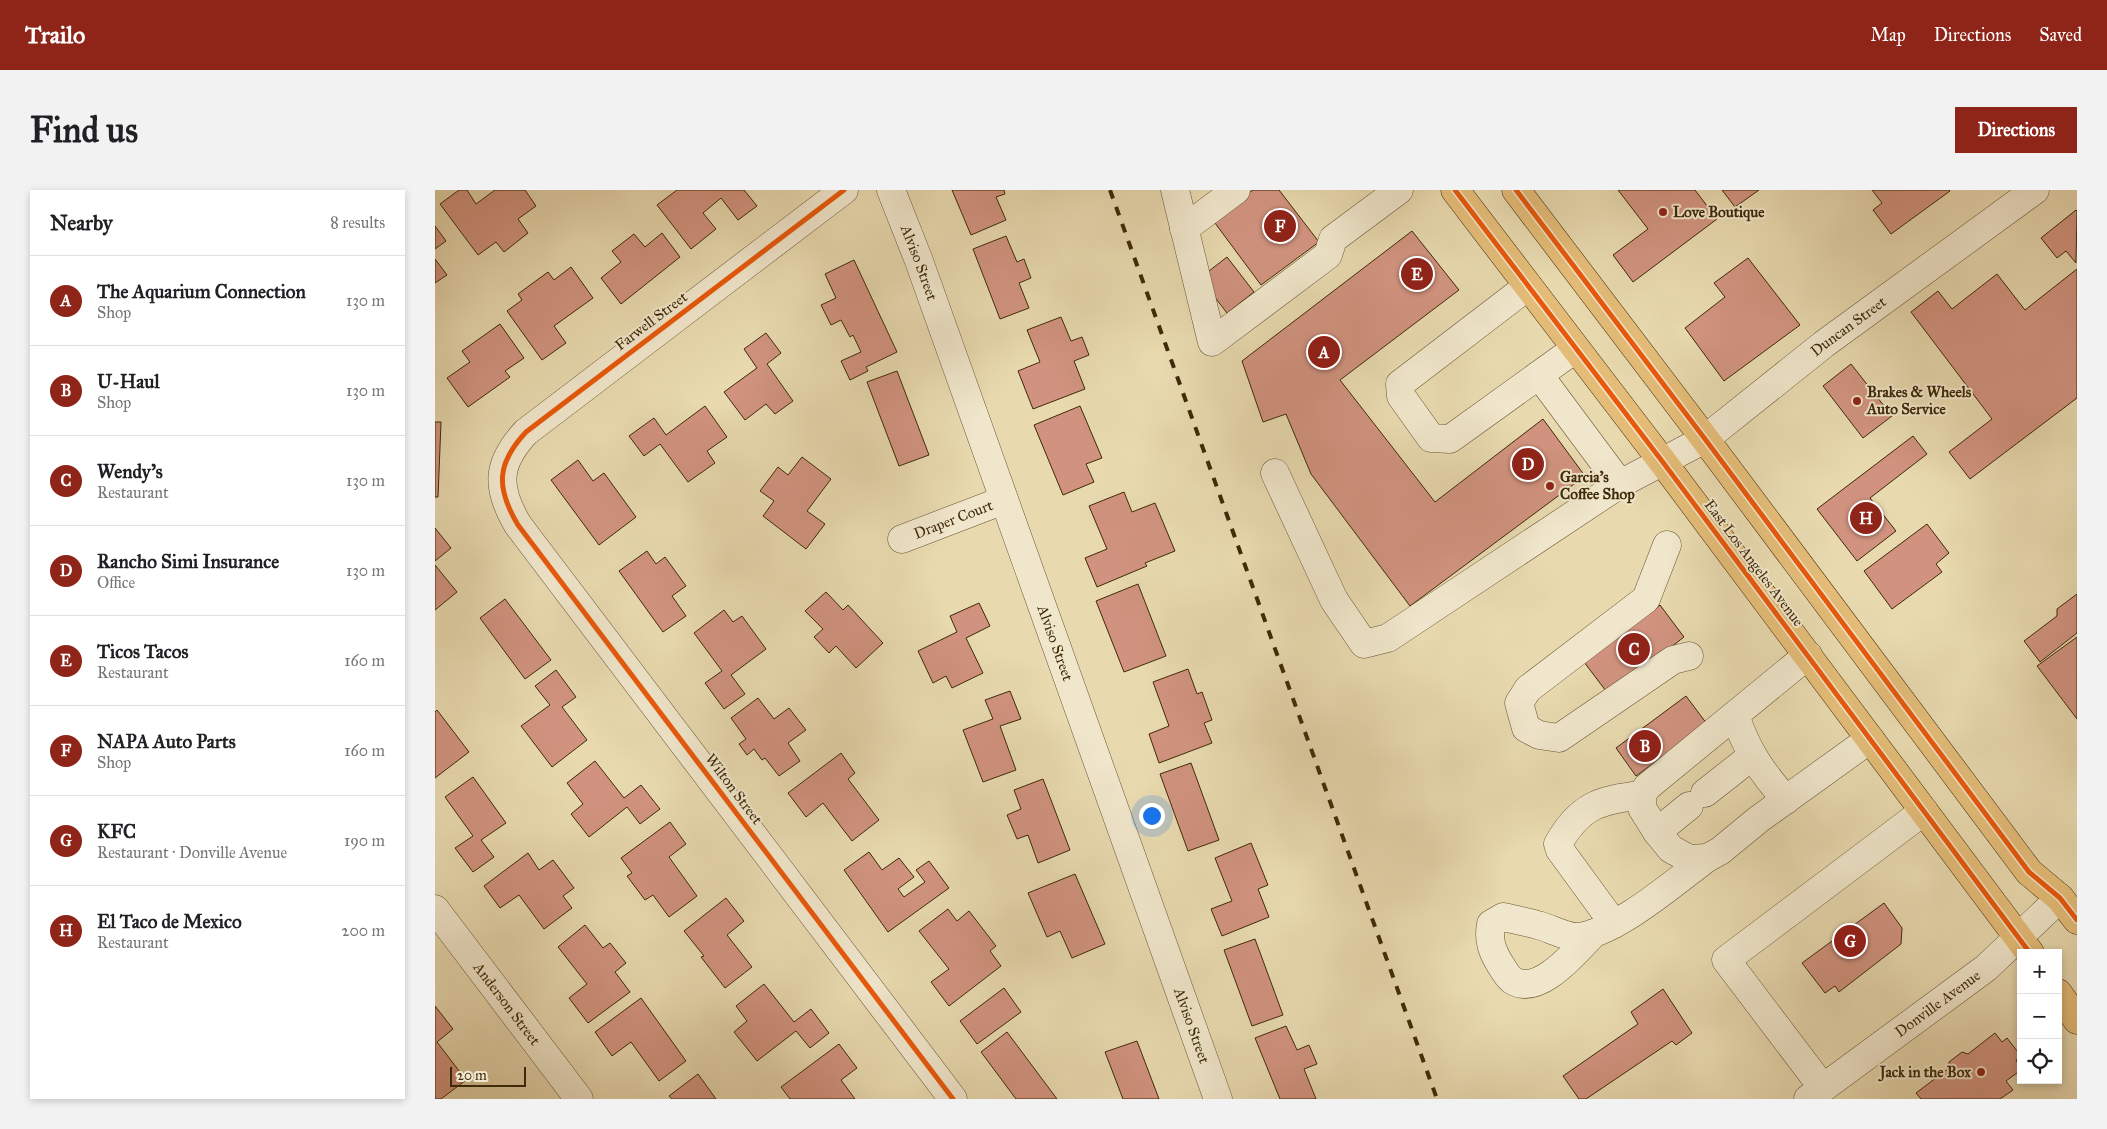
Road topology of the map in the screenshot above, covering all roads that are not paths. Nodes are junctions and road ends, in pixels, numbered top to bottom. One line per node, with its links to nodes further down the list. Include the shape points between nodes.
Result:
1 (844, 190): 17 (street, Farwell Street, via 525,432 511,448 503,469)
2 (891, 190): 18 (street, Alviso Street)
3 (1175, 190): 9 (street)
4 (1236, 190): 9 (street)
5 (1399, 190): 9 (street, via 1333,239 1328,254 1212,342)
6 (1516, 190): 13 (main road)
7 (2035, 190): 13 (street, Duncan Street, via 1824,344)
8 (1464, 193): 10 (main road, East Los Angeles Avenue)
9 (1184, 229)
10 (1528, 286): 11 (main road, East Los Angeles Avenue); 12 (street, via 1400,384 1401,396 1431,438 1450,439)
11 (1575, 348): 12 (street); 14 (main road, East Los Angeles Avenue)
12 (1539, 375): 16 (street)
13 (1705, 439): 14 (street, Duncan Street); 31 (main road, via 2029,872)
14 (1662, 461): 16 (street, Duncan Street); 21 (main road, East Los Angeles Avenue)
15 (1275, 474): 16 (street, Duncan Street, via 1334,600 1364,644 1387,638)
16 (1620, 484)
17 (503, 490): 39 (street, Wilton Street, via 518,525)
18 (1005, 500): 19 (street, Draper Court); 40 (street, Alviso Street)
19 (902, 538)
20 (1667, 546): 22 (street, via 1645,599 1528,689 1519,703 1526,728 1539,735 1559,738 1673,660)
21 (1807, 655): 23 (street); 24 (main road, East Los Angeles Avenue)
22 (1689, 656)
23 (1735, 715): 25 (street); 26 (street, via 1647,787)
24 (1871, 739): 27 (street); 28 (main road, East Los Angeles Avenue)
25 (1752, 756): 27 (street); 29 (street)
26 (1642, 795): 29 (street, via 1642,808); 30 (street, via 1603,801 1582,814 1558,844 1604,928 1648,902)
27 (1786, 800): 30 (street)
28 (1924, 810): 34 (main road, East Los Angeles Avenue); 37 (street, via 1726,960)
29 (1657, 832): 30 (street, via 1671,849 1689,859)
30 (1707, 858)
31 (2060, 898): 33 (main road); 34 (street, Donville Avenue)
32 (435, 909): 38 (street, Anderson Street)
33 (2077, 920)
34 (2025, 945): 37 (street, Donville Avenue, via 1986,968)
35 (2059, 994): 36 (main road)
36 (2077, 1020)
37 (1815, 1094)
38 (579, 1099)
39 (953, 1099)
40 (1218, 1099)

